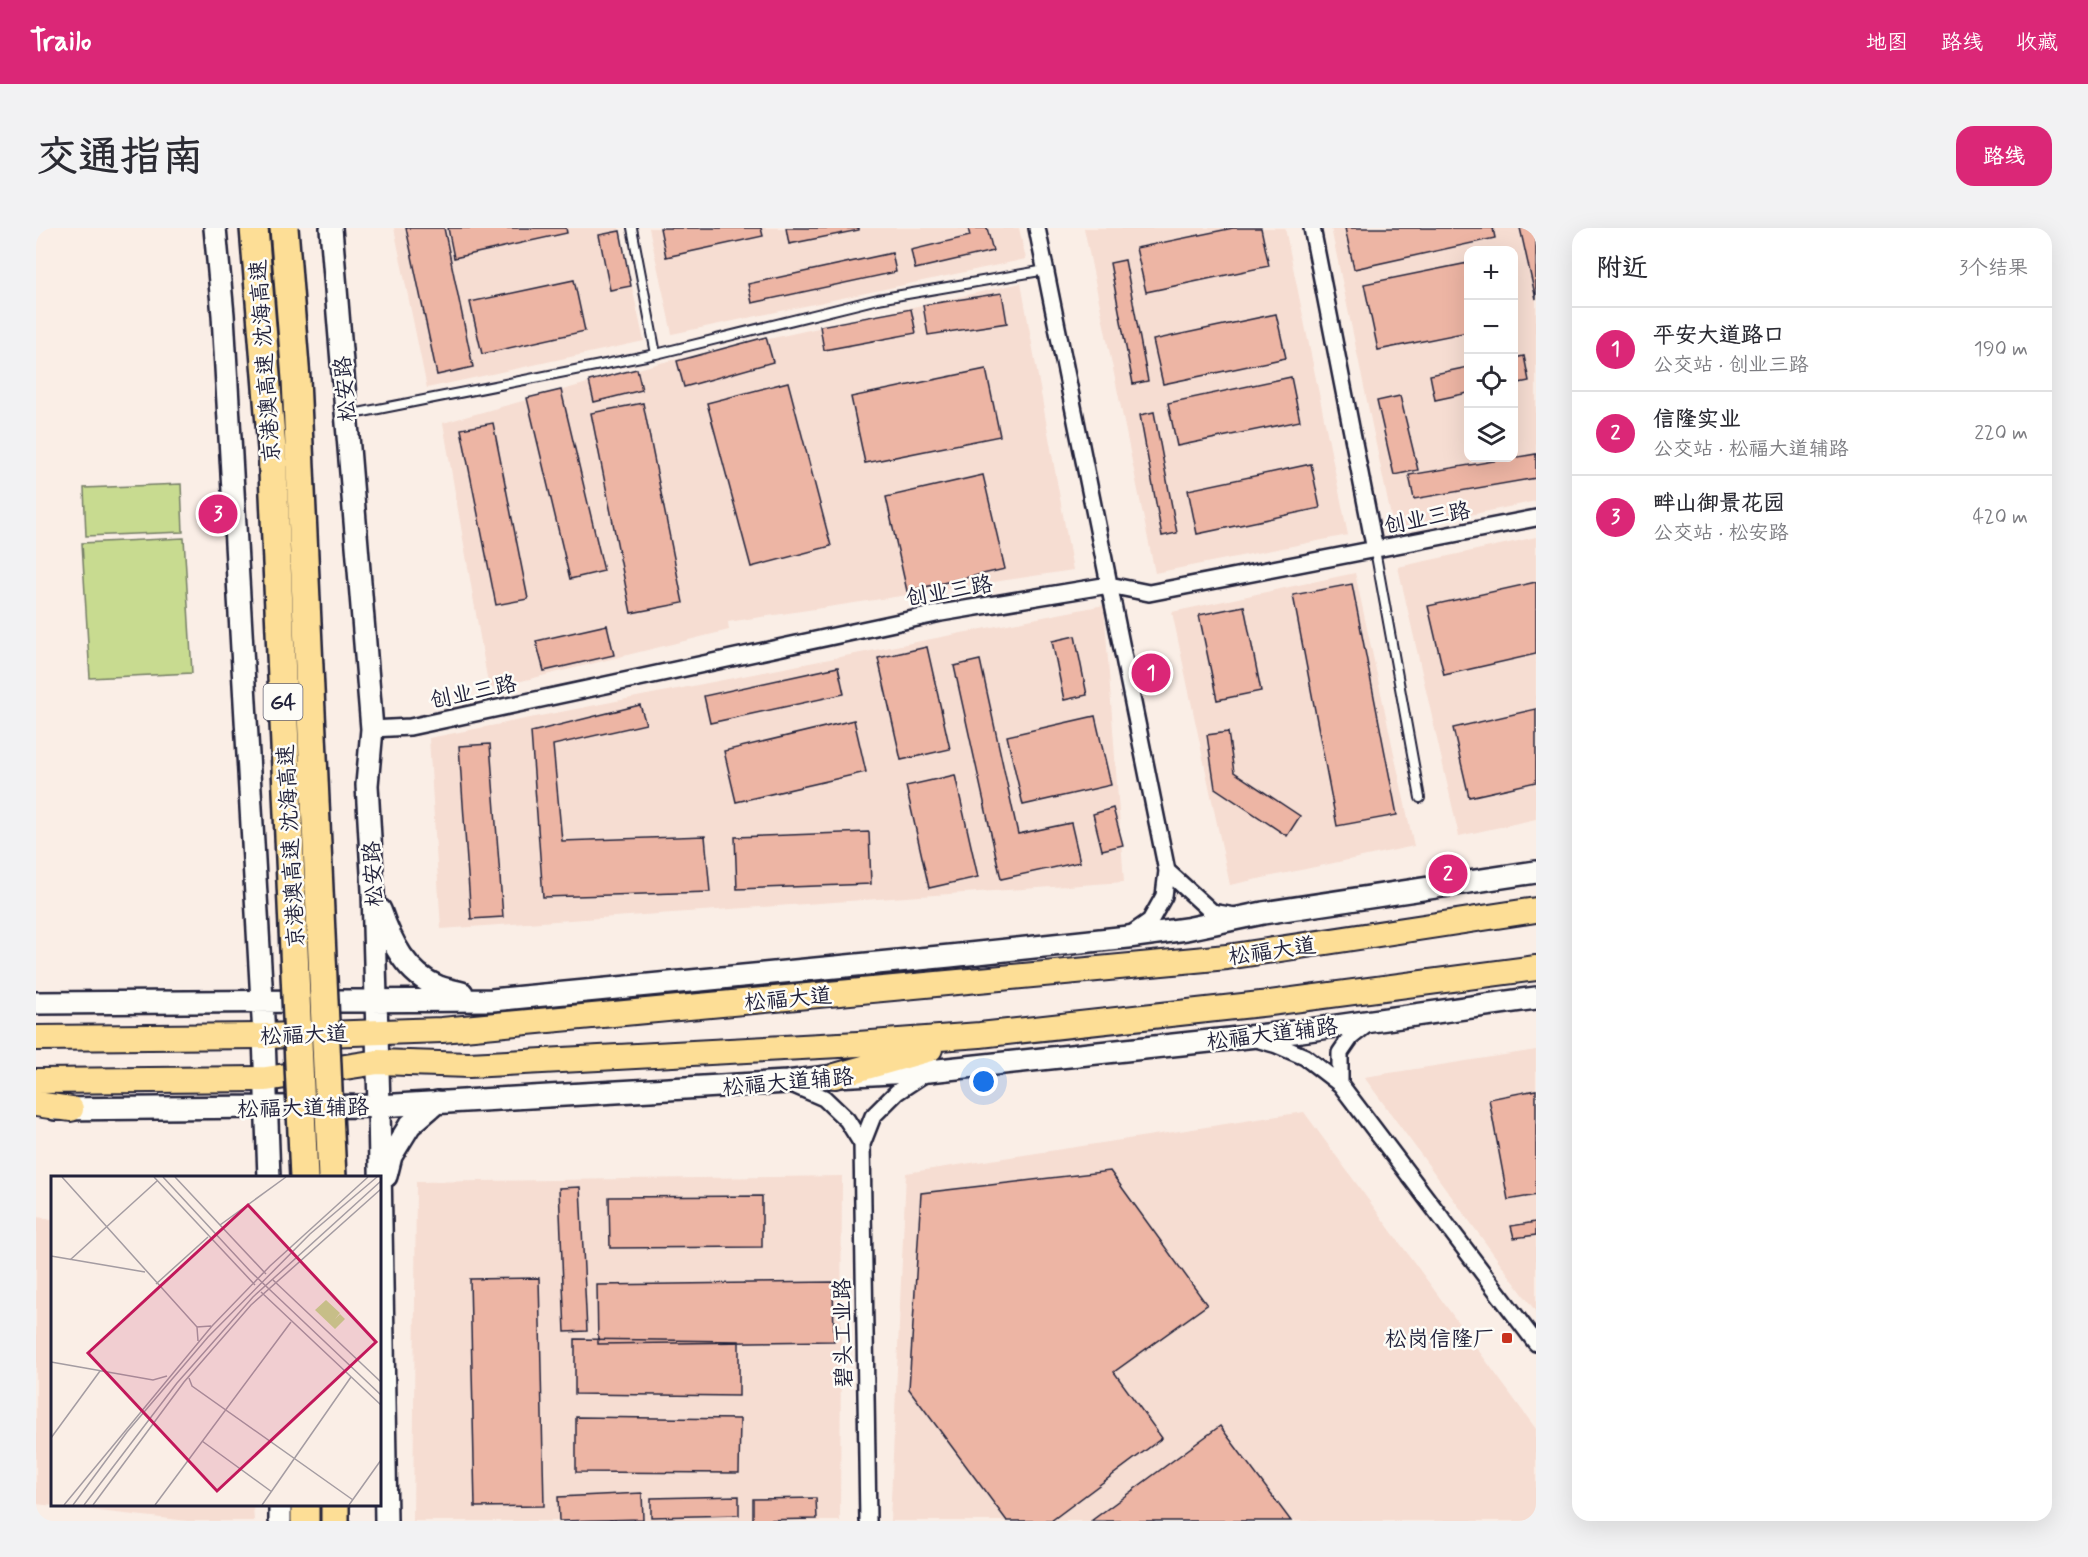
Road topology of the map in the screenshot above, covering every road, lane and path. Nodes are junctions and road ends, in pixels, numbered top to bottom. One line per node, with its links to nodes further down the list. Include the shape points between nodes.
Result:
1 (216, 228): 28 (main road)
2 (254, 228): 53 (highway, 京港澳高速 沈海高速 / G4, bridge, via 272,449)
3 (284, 228): 54 (highway, 京港澳高速 沈海高速 / G4, bridge, via 296,379)
4 (331, 228): 10 (main road, 松安路)
5 (632, 228): 9 (lane)
6 (1037, 228): 8 (street)
7 (1312, 228): 12 (street)
8 (1046, 270): 9 (lane, via 878,299); 13 (street)
9 (656, 354): 10 (lane)
10 (346, 415): 14 (main road, 松安路)
11 (1536, 518): 12 (street, 创业三路)
12 (1375, 550): 13 (street, 创业三路, via 1149,593); 15 (lane)
13 (1109, 585): 14 (street, 创业三路, via 941,613 410,727); 16 (street)
14 (372, 729): 18 (main road, 松安路, via 367,785)
15 (1420, 798)
16 (1167, 871): 20 (street, via 1212,912); 21 (street, via 1164,896 1150,921)
17 (1536, 872): 20 (main road)
18 (373, 891): 29 (main road, 松安路); 30 (main road, via 388,935 408,967 438,987)
19 (1536, 910): 26 (main road, 松福大道, via 1227,957)
20 (1242, 918): 21 (main road)
21 (1128, 937): 22 (main road)
22 (950, 956): 24 (main road); 25 (main road)
23 (1536, 968): 35 (main road, 松福大道)
24 (639, 985): 25 (main road); 30 (main road)
25 (783, 988): 26 (main road); 32 (main road)
26 (881, 990): 32 (main road, 松福大道)
27 (1536, 998): 33 (main road, 松福大道辅路)
28 (261, 1000): 29 (main road); 31 (main road); 36 (main road)
29 (375, 1000): 30 (main road); 34 (main road, 松安路)
30 (492, 1000)
31 (36, 1003)
32 (671, 1009): 34 (main road, 松福大道, via 442,1030)
33 (1371, 1021): 37 (main road, 松福大道辅路); 45 (street, via 1351,1037 1340,1053)
34 (377, 1031): 36 (main road, 松福大道); 39 (main road, 松安路)
35 (980, 1035): 39 (main road, 松福大道, via 470,1065); 41 (main road)
36 (264, 1036): 38 (main road, 松福大道); 42 (main road)
37 (1248, 1037): 40 (main road, 松福大道辅路); 45 (street, via 1305,1057)
38 (36, 1038)
39 (378, 1062): 42 (main road, 松福大道); 47 (main road, 松安路)
40 (929, 1071): 41 (main road, 松福大道辅路); 51 (street, via 897,1092 873,1116)
41 (835, 1076): 44 (main road, 松福大道辅路)
42 (266, 1079): 43 (main road, 松福大道); 49 (main road)
43 (36, 1081)
44 (787, 1082): 46 (main road, 松福大道辅路); 51 (street, via 824,1098 847,1120)
45 (1340, 1084): 56 (street)
46 (437, 1102): 47 (main road, 松福大道辅路); 55 (main road, via 410,1125 391,1156)
47 (379, 1106): 49 (main road, 松福大道辅路); 55 (main road, 松安路)
48 (36, 1107): 50 (main road)
49 (266, 1107): 50 (main road, 松福大道辅路); 52 (main road)
50 (71, 1109)
51 (862, 1144): 58 (street, 碧头工业路)
52 (268, 1176)
53 (304, 1176)
54 (332, 1176)
55 (382, 1197): 57 (main road, 松安路)
56 (1536, 1343)
57 (386, 1521)
58 (868, 1521)

